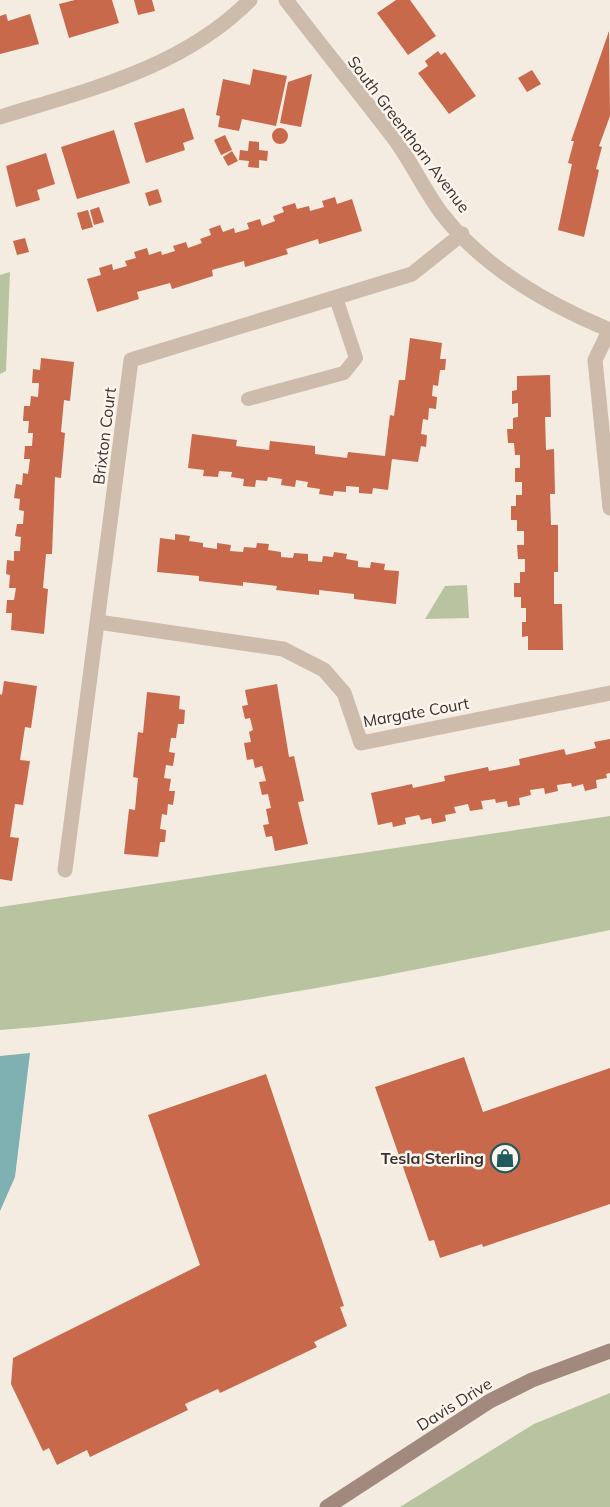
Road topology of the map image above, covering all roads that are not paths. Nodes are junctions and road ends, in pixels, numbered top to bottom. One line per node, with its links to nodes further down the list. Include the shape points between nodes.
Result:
1 (250, 0): 3 (street, via 232,18 170,60)
2 (286, 0): 4 (street, South Greenthorn Avenue, via 394,139 443,215)
3 (0, 117)
4 (462, 234): 5 (street, Brixton Court, via 412,274); 6 (street, South Greenthorn Avenue, via 484,256 540,298)
5 (336, 298): 7 (lane, via 356,358 344,373); 9 (street, Brixton Court, via 131,360)
6 (610, 330): 8 (street, via 595,360)
7 (248, 399)
8 (610, 508)
9 (98, 622): 10 (street, Margate Court, via 283,649 324,670 344,693 361,743); 11 (street, Brixton Court)
10 (610, 693)
11 (65, 870)
12 (610, 1351): 13 (main road, Davis Drive, via 532,1380 490,1401)
13 (327, 1507)

